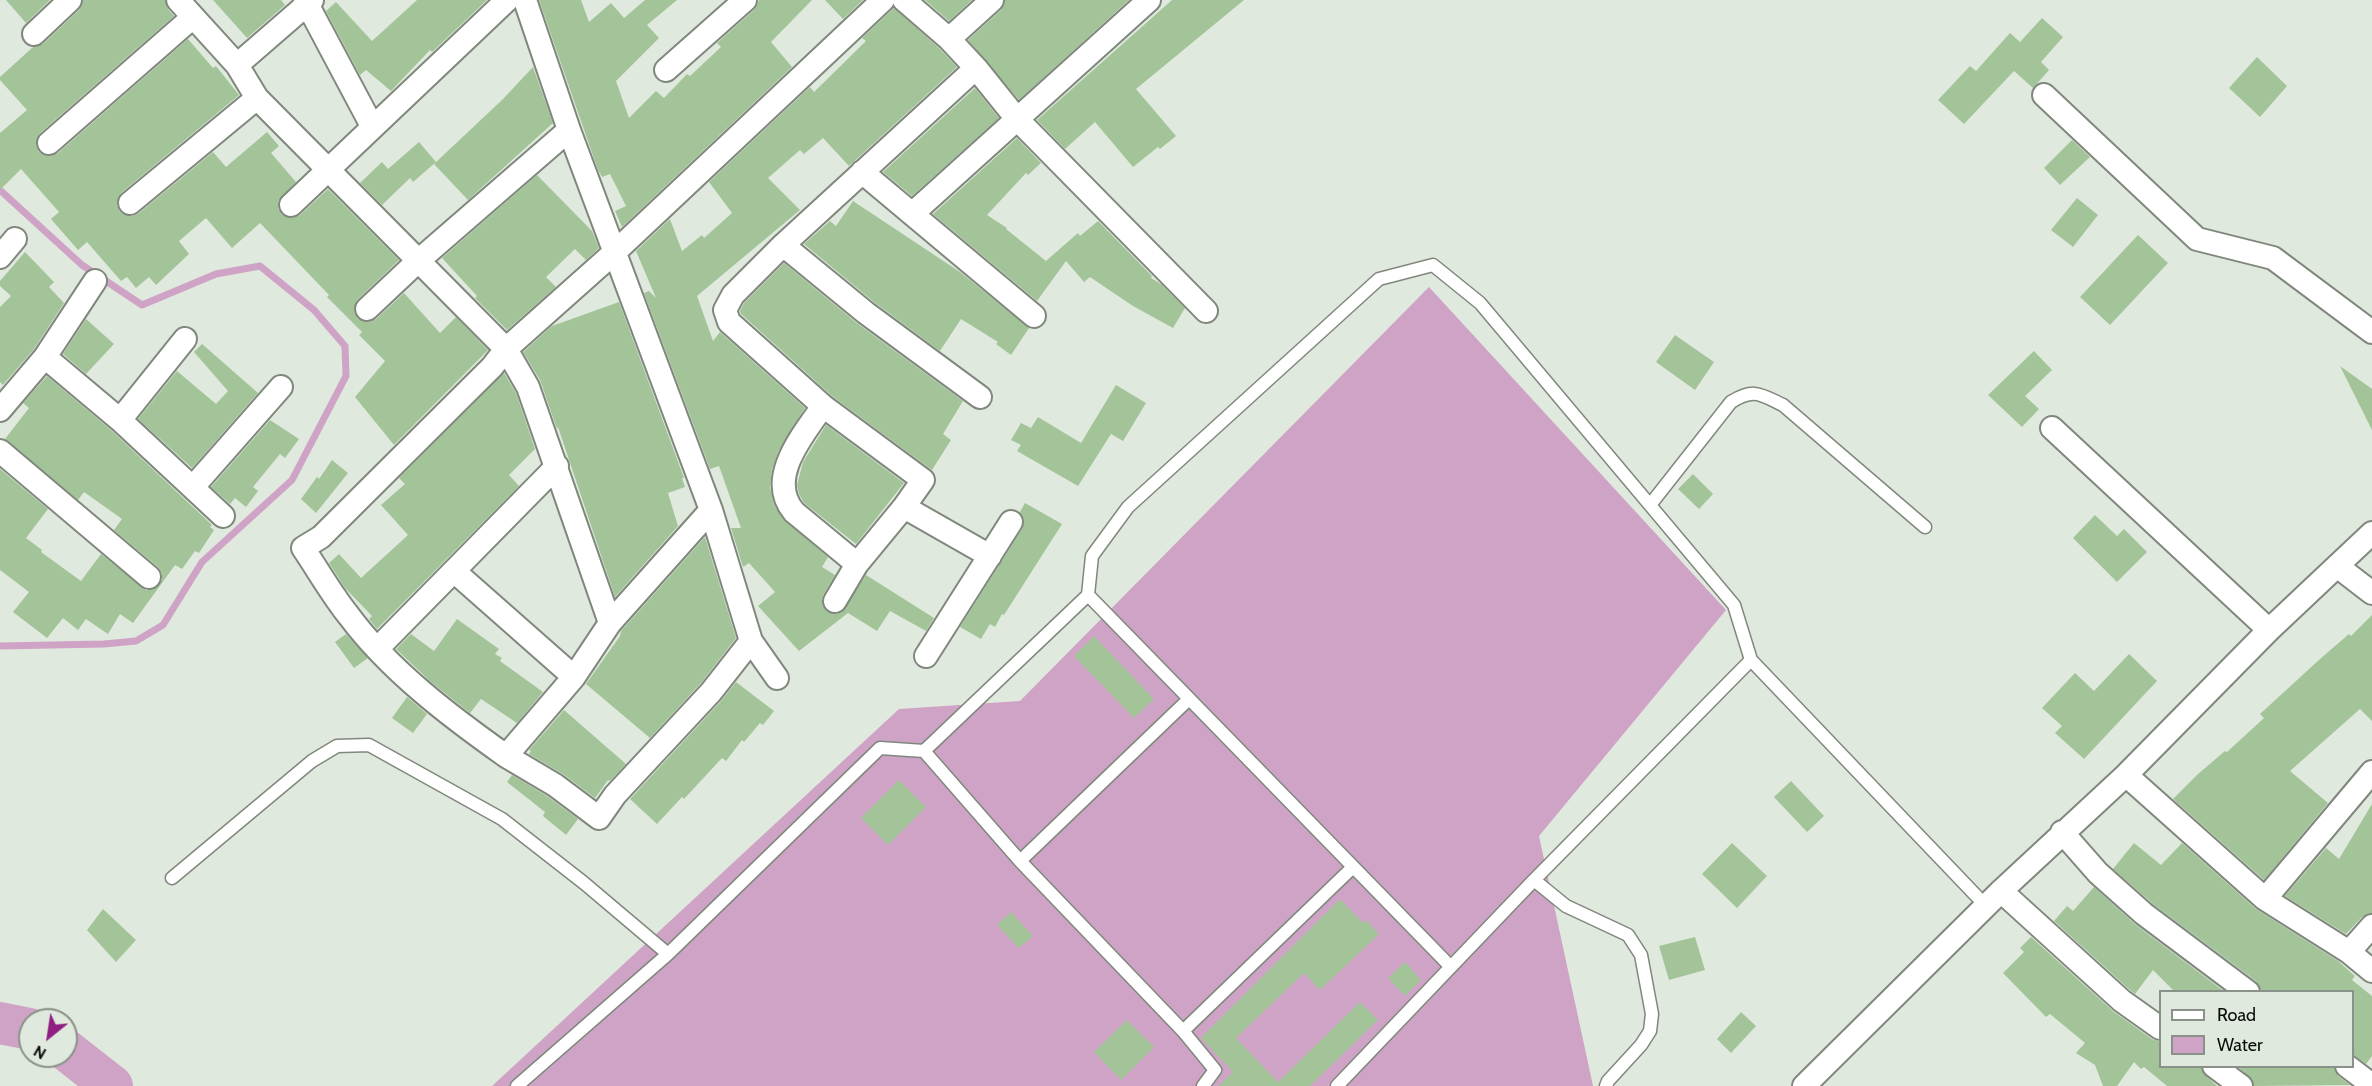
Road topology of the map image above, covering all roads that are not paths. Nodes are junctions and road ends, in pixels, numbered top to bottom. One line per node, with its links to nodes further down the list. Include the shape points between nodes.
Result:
1 (70, 0): 11 (street)
2 (507, 0): 19 (street)
3 (525, 0): 20 (street)
4 (745, 0): 15 (street)
5 (883, 0): 29 (street)
6 (904, 0): 12 (street)
7 (992, 0): 12 (street)
8 (1149, 0): 18 (street)
9 (308, 1): 13 (street); 19 (street)
10 (186, 8): 13 (street); 21 (street)
11 (34, 34)
12 (949, 39): 14 (street)
13 (237, 65): 17 (street)
14 (976, 68): 18 (street); 23 (street)
15 (666, 70)
16 (2044, 95): 36 (street, via 2197,239 2273,258)
17 (257, 98): 22 (street); 24 (street)
18 (1017, 119): 26 (street); 34 (street)
19 (372, 126): 22 (street)
20 (569, 130): 29 (street); 31 (street)
21 (49, 142)
22 (330, 170): 25 (street); 31 (street)
23 (862, 172): 26 (street); 28 (street)
24 (130, 202)
25 (291, 205)
26 (912, 214): 35 (street)
27 (15, 239): 30 (street)
28 (783, 245): 41 (street, via 866,313); 42 (street, via 733,295 725,316)
29 (616, 250): 38 (street); 51 (street)
30 (0, 257)
31 (418, 261): 33 (street); 38 (street)
32 (95, 281): 39 (street)
33 (367, 309)
34 (1206, 311)
35 (1034, 316)
36 (2372, 332)
37 (185, 339): 44 (street)
38 (506, 349): 47 (street, via 528,387); 67 (street, via 321,537 303,548)
39 (45, 357): 43 (street); 44 (street)
40 (282, 387): 48 (street)
41 (980, 397)
42 (823, 406): 50 (street, via 922,480); 57 (street, via 788,462 784,493 794,512)
43 (0, 410)
44 (120, 420): 48 (street)
45 (2052, 428): 65 (street)
46 (0, 451): 60 (street)
47 (557, 466): 59 (street); 64 (street)
48 (193, 487): 52 (street)
49 (1650, 505): 54 (lane, via 1731,402 1745,393 1761,394 1783,405); 62 (lane, via 1480,303 1433,265 1379,279 1128,507 1092,556); 69 (lane, via 1734,605)
50 (904, 507): 56 (street); 57 (street)
51 (711, 510): 64 (street); 66 (street)
52 (223, 516)
53 (1011, 522): 56 (street)
54 (1925, 527)
55 (2372, 533): 58 (street)
56 (990, 556): 68 (street)
57 (857, 564): 63 (street)
58 (2337, 566): 61 (street); 65 (street)
59 (454, 572): 67 (street); 70 (street)
60 (148, 577)
61 (2372, 593)
62 (1088, 595): 72 (lane); 73 (lane)
63 (835, 601)
64 (610, 623): 70 (street)
65 (2269, 630): 76 (street)
66 (751, 641): 71 (street); 74 (street, via 599,818 555,785)
67 (376, 649): 74 (street, via 454,718)
68 (926, 656)
69 (1751, 660): 81 (lane); 82 (lane)
70 (574, 677): 74 (street)
71 (777, 678)
72 (1189, 699): 78 (lane); 79 (lane)
73 (924, 751): 78 (lane); 86 (lane, via 880,748)
74 (506, 756)
75 (2372, 772): 83 (street)
76 (2126, 775): 77 (street); 83 (street)
77 (2062, 832): 82 (street); 89 (street, via 2098,873 2144,914)
78 (1020, 861): 91 (lane)
79 (1353, 867): 87 (lane); 91 (lane)
80 (172, 878): 86 (lane, via 312,761 337,746 369,745 502,819)
81 (1534, 880): 87 (lane); 96 (lane, via 1566,906 1628,935 1641,955 1652,1014 1650,1031)
82 (1993, 898): 90 (street); 97 (street)
83 (2265, 899): 85 (street)
84 (2372, 927): 85 (street)
85 (2349, 952): 88 (street)
86 (668, 954): 93 (lane)
87 (1451, 967): 95 (lane)
88 (2372, 971)
89 (2244, 990)
90 (2159, 1027)
91 (1184, 1031): 94 (lane, via 1215,1070)
92 (2217, 1068): 98 (street)
93 (517, 1086)
94 (1203, 1086)
95 (1337, 1086)
96 (1606, 1086)
97 (1804, 1086)
98 (2241, 1086)

